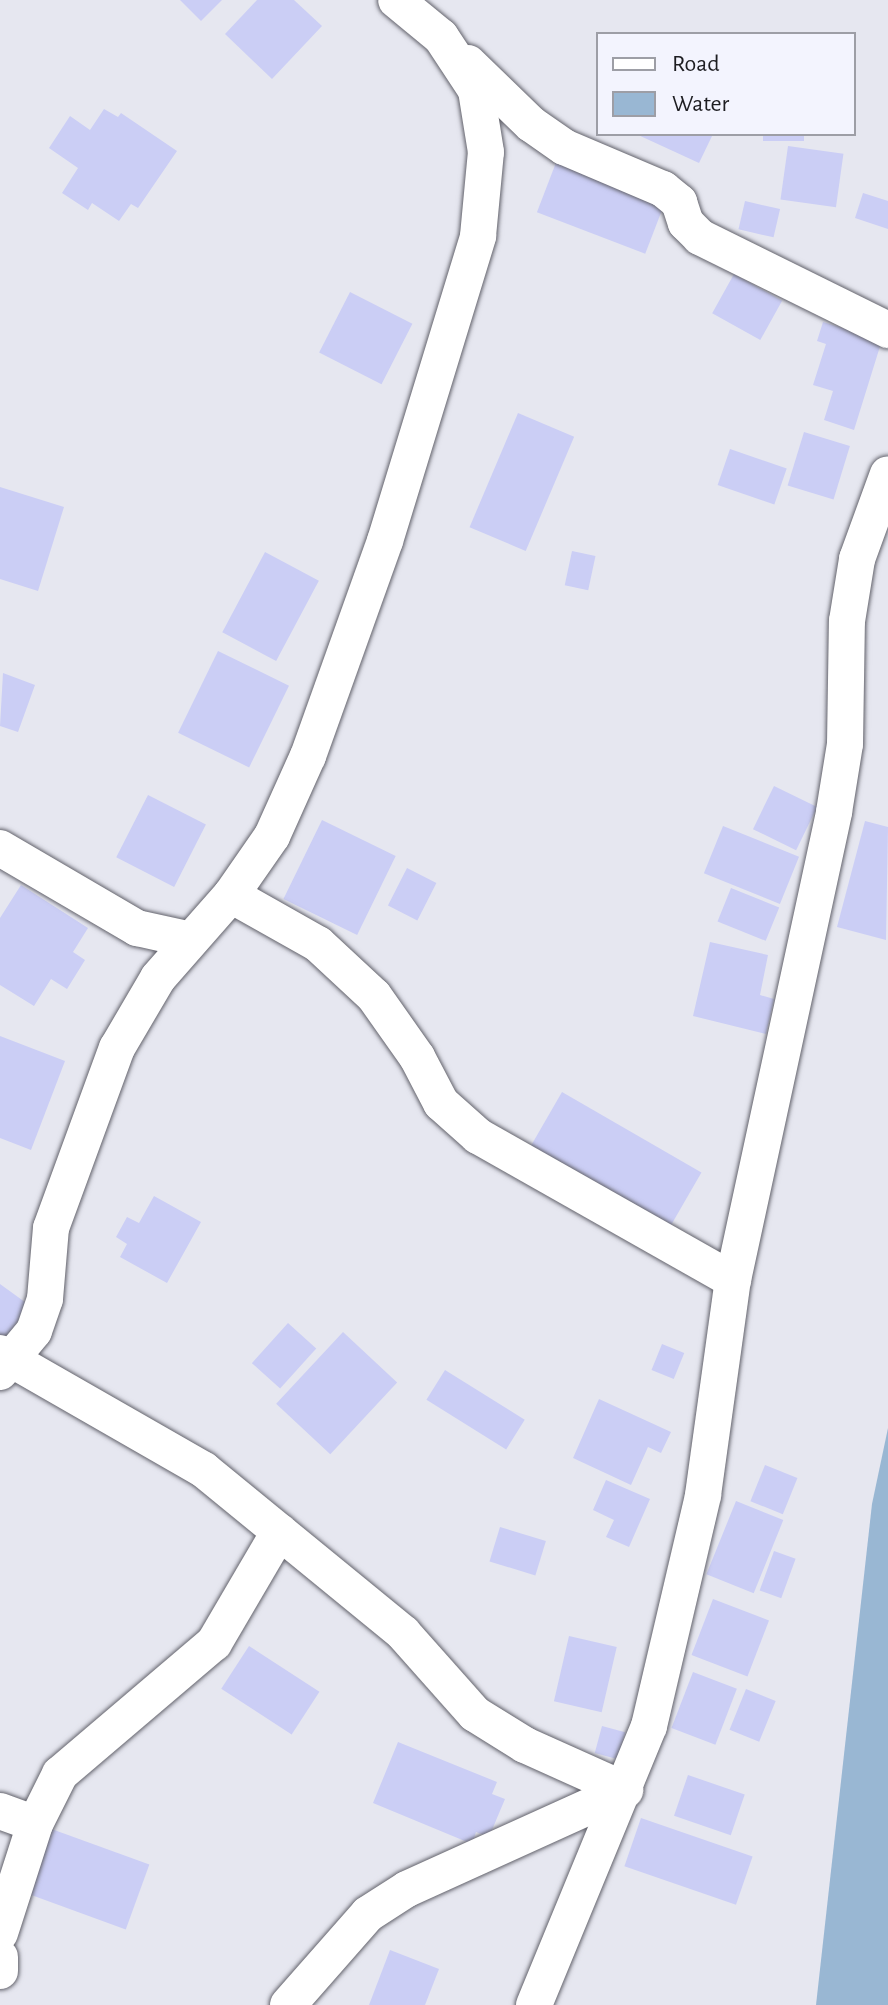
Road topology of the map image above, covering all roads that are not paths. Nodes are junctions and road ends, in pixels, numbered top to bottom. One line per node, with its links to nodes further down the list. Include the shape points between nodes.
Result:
1 (396, 0): 2 (street)
2 (441, 37): 3 (street, via 531,124 564,147 663,189 679,202 686,223 700,237); 6 (street, via 476,90 486,152 478,236 385,541 308,756 272,836)
3 (888, 330)
4 (888, 474): 8 (street, via 857,559 847,621 845,744 834,812)
5 (0, 848): 7 (street, via 137,928)
6 (231, 895): 7 (street); 8 (street, via 318,944 374,996 417,1057 441,1103 478,1136)
7 (191, 940): 9 (street, via 158,978 117,1048 51,1228 45,1299 34,1331)
8 (733, 1280): 11 (street, via 703,1495 649,1726)
9 (4, 1362): 10 (street, via 204,1470)
10 (279, 1532): 11 (street, via 403,1633 475,1714 525,1745); 13 (street, via 214,1643 60,1774)
11 (625, 1790): 17 (street, via 407,1889 368,1914); 18 (street)
12 (0, 1811): 13 (street)
13 (35, 1824): 14 (street)
14 (0, 1933)
15 (0, 1957): 16 (street)
16 (0, 1971)
17 (288, 2005)
18 (534, 2005)

